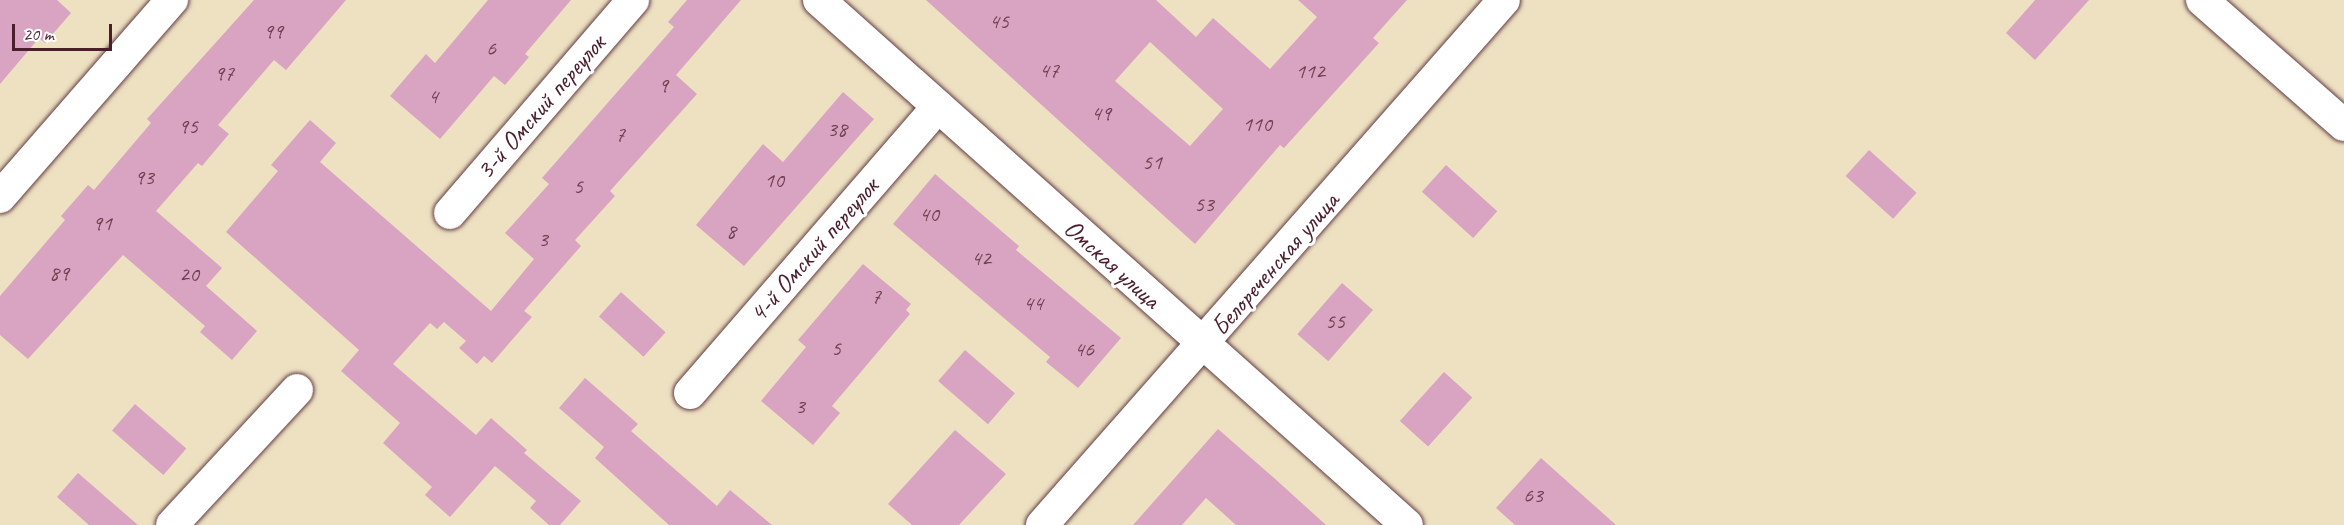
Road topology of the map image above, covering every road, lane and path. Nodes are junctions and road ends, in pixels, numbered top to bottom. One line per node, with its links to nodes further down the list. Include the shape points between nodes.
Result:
1 (172, 0): 8 (street)
2 (633, 0): 9 (street, 3-й Омский переулок)
3 (819, 0): 6 (street, Омская улица)
4 (1504, 0): 10 (street, Белореченская улица)
5 (2202, 0): 7 (street)
6 (938, 107): 10 (street, Омская улица); 12 (street, 4-й Омский переулок)
7 (2344, 125)
8 (0, 197)
9 (450, 213)
10 (1203, 346): 14 (street, Белореченская улица); 15 (street, Омская улица)
11 (297, 390): 13 (street)
12 (690, 393)
13 (172, 525)
14 (1042, 525)
15 (1407, 525)

